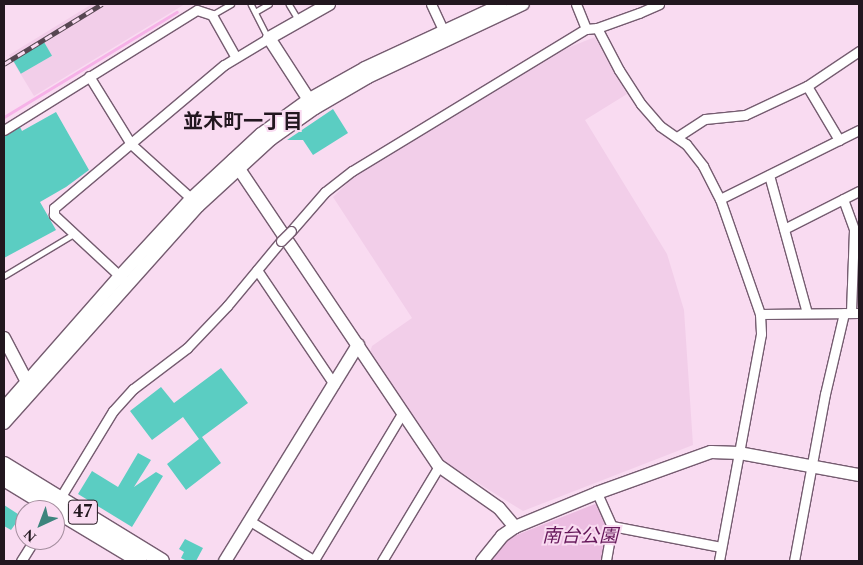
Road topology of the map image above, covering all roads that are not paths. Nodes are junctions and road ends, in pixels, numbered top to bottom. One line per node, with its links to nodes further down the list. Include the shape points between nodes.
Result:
1 (231, 4): 12 (lane)
2 (251, 4): 11 (lane)
3 (269, 4): 11 (lane)
4 (289, 4): 13 (lane)
5 (329, 4): 13 (street)
6 (431, 4): 16 (street)
7 (503, 4): 16 (street)
8 (523, 4): 22 (street)
9 (576, 4): 14 (street)
10 (659, 4): 15 (street)
11 (255, 12): 17 (lane)
12 (212, 15): 19 (street); 20 (street, via 198,10)
13 (298, 19): 17 (street)
14 (586, 28): 15 (street); 37 (street, bridge, via 352,171 325,192)
15 (597, 28): 25 (street, via 641,104 660,126)
16 (444, 32): 22 (street, via 365,68)
17 (269, 38): 19 (street); 22 (street)
18 (859, 51): 21 (street)
19 (235, 56): 27 (street)
20 (89, 76): 23 (street); 27 (street)
21 (807, 86): 25 (street, via 745,115 705,119); 26 (street)
22 (311, 104): 28 (street, via 271,139)
23 (4, 130)
24 (859, 130): 26 (street)
25 (677, 137): 31 (street, via 703,166)
26 (839, 140): 29 (street)
27 (131, 144): 33 (street); 36 (street, via 54,208 54,215)
28 (235, 163): 33 (street); 44 (street)
29 (769, 174): 31 (street); 34 (street)
30 (859, 191): 32 (street)
31 (720, 199): 42 (street)
32 (843, 199): 34 (street); 35 (street)
33 (195, 202): 39 (street)
34 (784, 229): 40 (street)
35 (857, 231): 41 (street)
36 (74, 234): 38 (lane); 39 (street)
37 (257, 270): 46 (street); 59 (street, via 187,348 133,389 113,411)
38 (4, 276)
39 (124, 279): 45 (street); 49 (street)
40 (808, 313): 41 (street); 42 (street)
41 (851, 313): 53 (street, via 824,394)
42 (760, 314): 50 (street, via 761,334)
43 (4, 338): 45 (street)
44 (358, 345): 46 (street); 48 (street)
45 (27, 382): 47 (street)
46 (334, 384): 62 (street)
47 (4, 408)
48 (403, 412): 52 (street); 71 (street)
49 (4, 423)
50 (739, 454): 53 (street); 56 (street, via 720,451 699,454); 65 (street)
51 (4, 464): 58 (main road, 47)
52 (439, 466): 64 (street, via 499,508); 72 (street)
53 (812, 467): 54 (street); 76 (street)
54 (859, 475)
55 (4, 479): 57 (main road, 47)
56 (596, 493): 63 (street); 64 (street)
57 (42, 500)
58 (47, 500)
59 (59, 500)
60 (65, 512): 69 (main road, 47)
61 (65, 513): 68 (main road, 47)
62 (250, 521): 70 (street); 71 (street)
63 (612, 526): 65 (street); 74 (street)
64 (515, 527): 73 (street, via 502,536)
65 (721, 547): 75 (street)
66 (28, 550): 67 (street)
67 (21, 561)
68 (140, 561)
69 (162, 561)
70 (225, 561)
71 (315, 561)
72 (382, 561)
73 (482, 561)
74 (606, 561)
75 (719, 561)
76 (794, 561)

